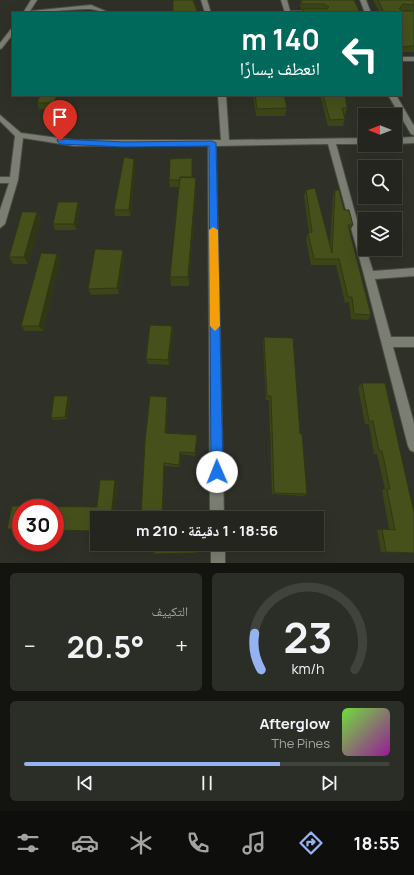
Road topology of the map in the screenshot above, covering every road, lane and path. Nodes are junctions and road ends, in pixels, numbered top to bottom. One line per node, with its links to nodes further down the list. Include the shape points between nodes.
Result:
1 (34, 0): 5 (street)
2 (204, 0): 8 (street)
3 (284, 0): 9 (street)
4 (363, 0): 10 (street)
5 (28, 12)
6 (38, 12): 7 (street, via 91,7)
7 (104, 12)
8 (208, 12)
9 (288, 12)
10 (368, 12)
11 (12, 31): 12 (street)
12 (0, 47)
13 (402, 59): 14 (street)
14 (414, 59)
15 (222, 96): 25 (street)
16 (393, 96): 18 (street)
17 (0, 117): 19 (street)
18 (414, 132)
19 (19, 135): 24 (street, via 74,143); 27 (street)
20 (414, 140): 22 (street)
21 (358, 141): 23 (street)
22 (402, 141)
23 (331, 142): 25 (street); 30 (street)
24 (212, 143): 25 (street); 34 (street)
25 (226, 143)
26 (0, 180): 27 (street)
27 (14, 180): 28 (street)
28 (0, 224)
29 (414, 272): 30 (street)
30 (369, 274): 31 (street)
31 (386, 342): 32 (street); 33 (street)
32 (414, 342)
33 (414, 446)
34 (217, 511)
35 (218, 551): 36 (street)
36 (218, 563)

